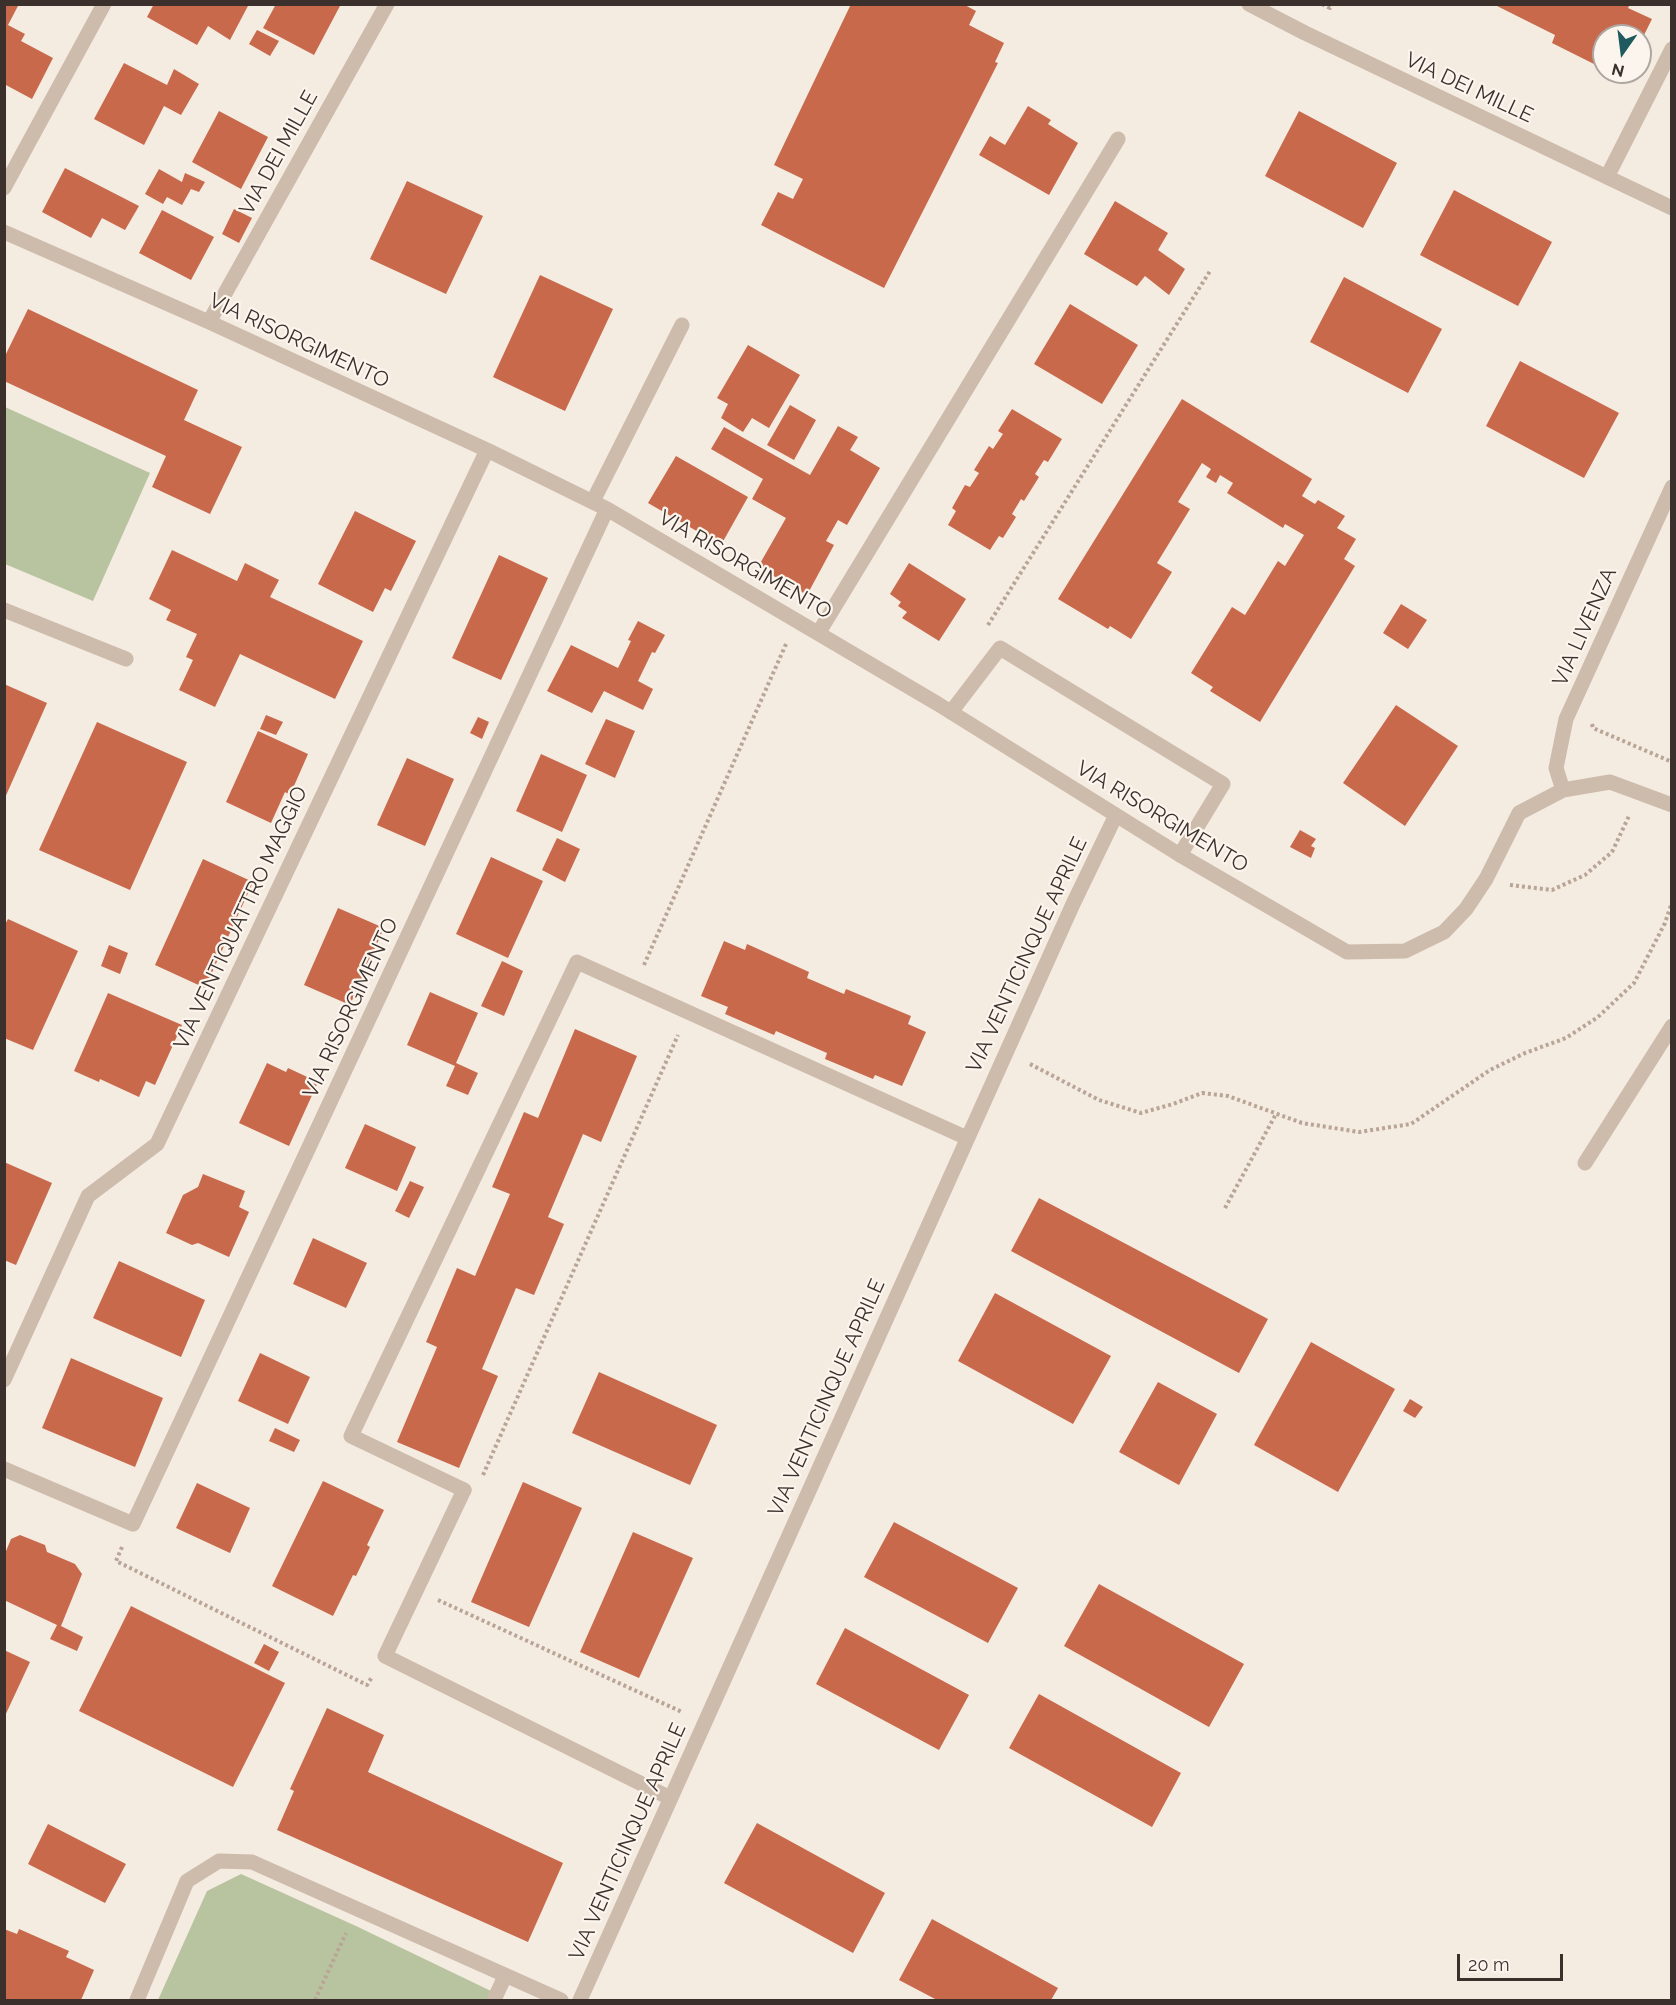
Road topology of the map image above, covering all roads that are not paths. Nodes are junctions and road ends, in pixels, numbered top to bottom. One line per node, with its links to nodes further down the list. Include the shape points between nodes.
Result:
1 (104, 4): 7 (street)
2 (387, 4): 10 (street, VIA DEI MILLE)
3 (1249, 4): 6 (street, VIA DEI MILLE)
4 (1671, 49): 6 (street)
5 (1118, 140): 17 (street)
6 (1607, 177): 8 (street, VIA DEI MILLE)
7 (4, 188)
8 (1671, 208)
9 (4, 232): 10 (street, VIA RISORGIMENTO)
10 (209, 322): 12 (street, VIA RISORGIMENTO)
11 (682, 325): 14 (street)
12 (487, 450): 14 (street, VIA RISORGIMENTO); 27 (street, VIA VENTIQUATTRO MAGGIO, via 157,1144 88,1196)
13 (1671, 487): 20 (street, VIA LIVENZA, via 1566,719 1556,768)
14 (592, 501): 15 (street, VIA RISORGIMENTO)
15 (607, 509): 17 (street, VIA RISORGIMENTO); 28 (street, VIA RISORGIMENTO, via 134,1524)
16 (4, 610): 18 (street)
17 (819, 632): 19 (street, VIA RISORGIMENTO)
18 (126, 659)
19 (951, 712): 22 (street, VIA RISORGIMENTO); 23 (street, via 1000,648 1223,784)
20 (1563, 790): 21 (street, VIA RISORGIMENTO, via 1610,782); 23 (street, VIA RISORGIMENTO, via 1519,813 1486,879 1466,909 1444,932 1405,951 1347,952)
21 (1671, 805)
22 (1116, 814): 23 (street, VIA RISORGIMENTO); 25 (street, VIA VENTICINQUE APRILE)
23 (1180, 855)
24 (1671, 1028): 26 (street)
25 (968, 1138): 29 (street, VIA VENTICINQUE APRILE); 29 (street, via 577,962 351,1436 464,1490 385,1656)
26 (1585, 1162)
27 (4, 1380)
28 (4, 1468)
29 (670, 1798): 34 (street, VIA VENTICINQUE APRILE)
30 (505, 1976): 31 (street, via 252,1862 219,1861 187,1881); 32 (street); 33 (street)
31 (137, 2001)
32 (494, 2001)
33 (561, 2001)
34 (580, 2001)

